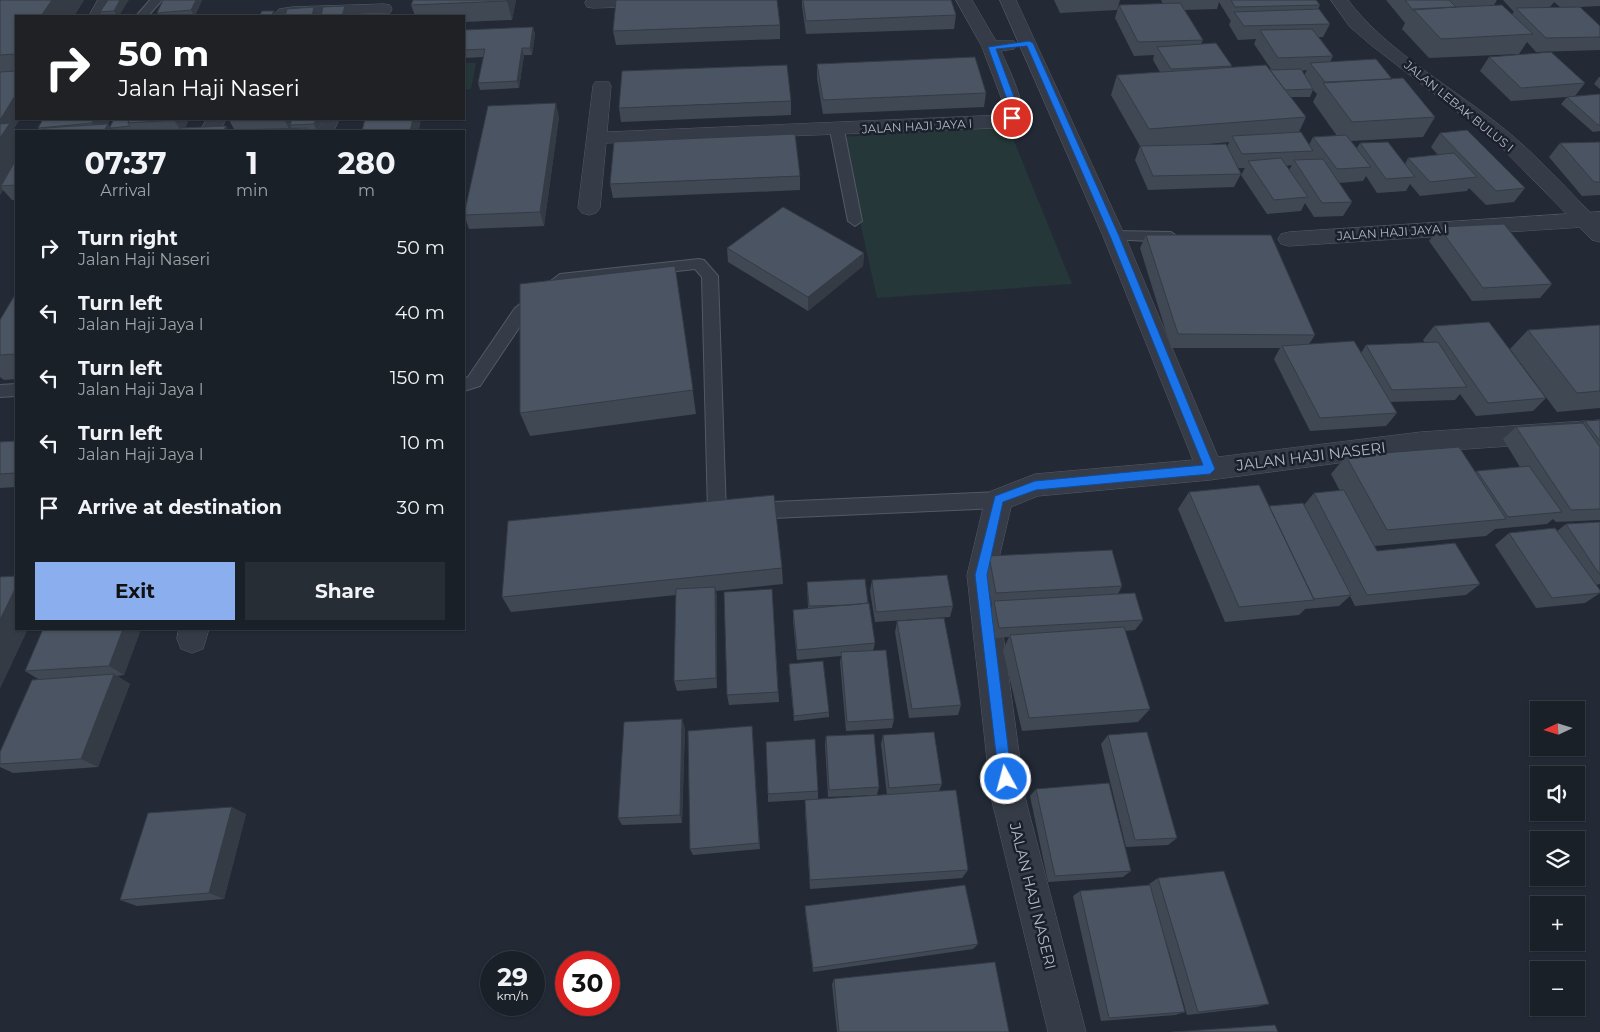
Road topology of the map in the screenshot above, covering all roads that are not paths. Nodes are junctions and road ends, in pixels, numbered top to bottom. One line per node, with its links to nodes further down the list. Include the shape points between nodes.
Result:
1 (106, 0): 9 (street)
2 (156, 0): 10 (lane)
3 (696, 0): 7 (street)
4 (964, 0): 13 (street, JALAN HAJI JAYA I)
5 (1008, 0): 12 (street)
6 (1339, 0): 19 (street, JALAN LEBAK BULUS I, via 1356,23 1502,137)
7 (593, 4)
8 (385, 8): 11 (street)
9 (98, 15)
10 (143, 15)
11 (284, 15)
12 (1029, 43): 13 (street); 20 (street)
13 (991, 47): 15 (street, JALAN HAJI JAYA I, via 1013,105 1012,118 997,122)
14 (602, 86): 16 (street)
15 (837, 130): 16 (street, JALAN HAJI JAYA I); 18 (lane)
16 (596, 138): 17 (street)
17 (589, 208)
18 (855, 222)
19 (1595, 225): 22 (street, JALAN HAJI JAYA I)
20 (1114, 236): 21 (lane); 27 (street)
21 (1183, 237)
22 (1280, 239)
23 (465, 385): 29 (lane, via 474,382 521,312 564,278 698,264 710,276)
24 (15, 390): 25 (lane)
25 (0, 391)
26 (1600, 430): 27 (street, JALAN HAJI NASERI, via 1422,442)
27 (1210, 469): 28 (street, JALAN HAJI NASERI, via 1035,485)
28 (998, 500): 29 (lane); 31 (street, JALAN HAJI NASERI, via 981,575 1008,797)
29 (717, 513): 30 (lane)
30 (698, 514)
31 (1067, 1032)

